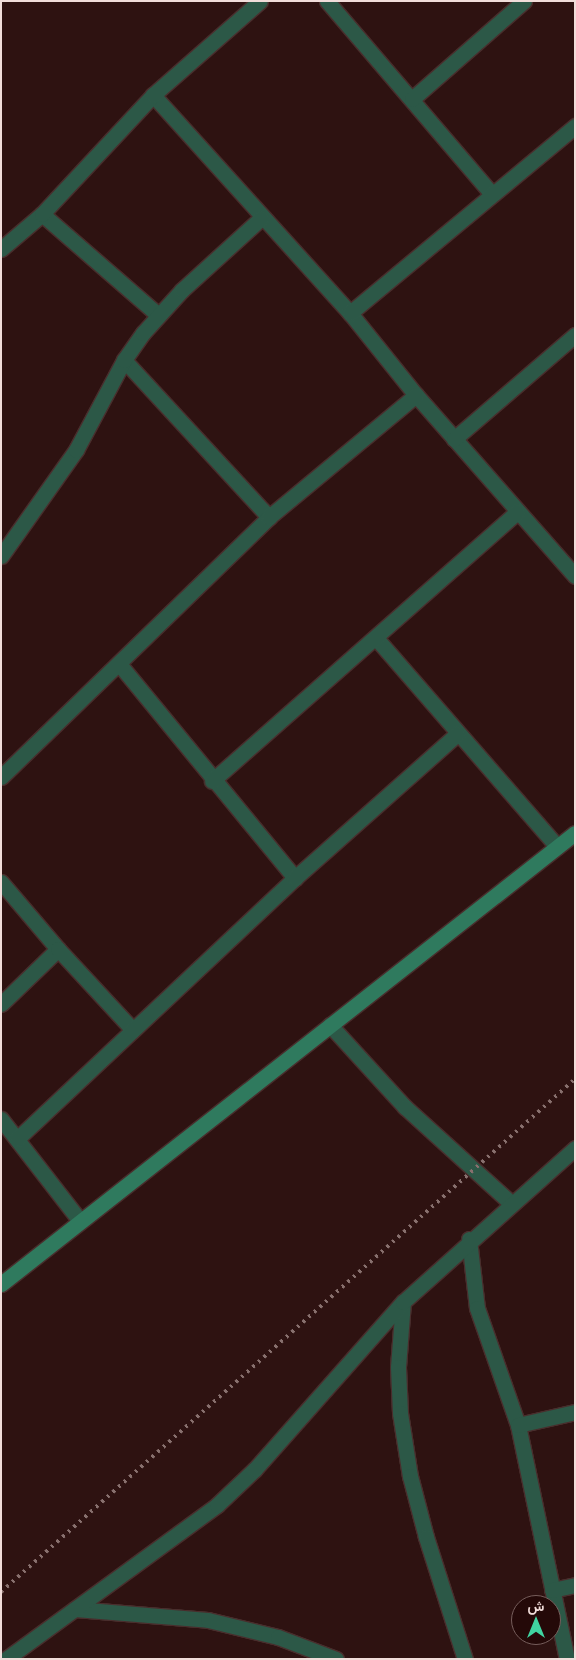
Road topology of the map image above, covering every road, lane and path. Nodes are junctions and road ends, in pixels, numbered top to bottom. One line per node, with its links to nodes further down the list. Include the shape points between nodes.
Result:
1 (260, 1): 4 (street)
2 (327, 1): 5 (street)
3 (524, 1): 5 (street)
4 (153, 95): 8 (street); 9 (street)
5 (412, 98): 7 (street)
6 (575, 126): 7 (street)
7 (492, 194): 11 (street)
8 (42, 214): 10 (street); 12 (street)
9 (262, 218): 11 (street); 12 (street)
10 (1, 249)
11 (350, 313): 15 (street)
12 (158, 314): 14 (street)
13 (575, 335): 16 (street)
14 (124, 360): 18 (street); 19 (street, via 76,450)
15 (416, 395): 16 (street); 18 (street)
16 (454, 439): 17 (street)
17 (517, 512): 20 (street); 21 (street)
18 (269, 517): 22 (street)
19 (1, 556)
20 (575, 576)
21 (376, 638): 23 (street); 25 (street)
22 (120, 665): 24 (street); 25 (street)
23 (458, 734): 27 (street); 28 (street)
24 (1, 777)
25 (212, 781): 28 (street)
26 (575, 833): 27 (main road)
27 (557, 846): 32 (main road)
28 (294, 878): 33 (street)
29 (1, 882): 30 (street)
30 (58, 949): 31 (street); 33 (street)
31 (1, 1004)
32 (330, 1025): 37 (street, via 405,1107); 38 (main road)
33 (132, 1029): 35 (street)
34 (1, 1119): 35 (street)
35 (17, 1139): 38 (street)
36 (575, 1148): 37 (street)
37 (511, 1202): 39 (street)
38 (80, 1221): 40 (main road)
39 (469, 1239): 41 (street); 43 (street, via 477,1308)
40 (1, 1284)
41 (403, 1302): 46 (street, via 255,1469 204,1515); 49 (street, via 398,1367 400,1413 409,1467 426,1538)
42 (575, 1412): 43 (street)
43 (518, 1425): 45 (street)
44 (575, 1585): 45 (street)
45 (552, 1590): 50 (street)
46 (76, 1609): 47 (street); 48 (street, via 208,1620 278,1637)
47 (6, 1659)
48 (336, 1659)
49 (465, 1659)
50 (567, 1659)

